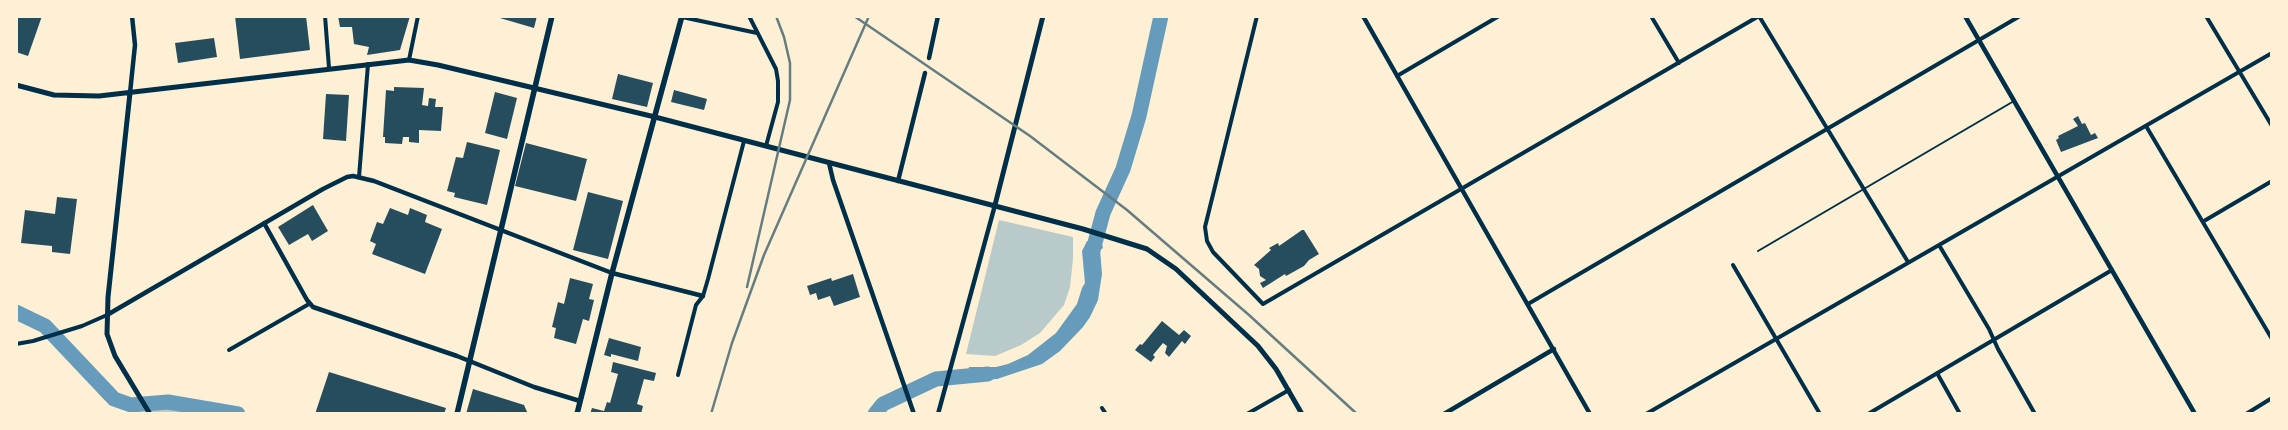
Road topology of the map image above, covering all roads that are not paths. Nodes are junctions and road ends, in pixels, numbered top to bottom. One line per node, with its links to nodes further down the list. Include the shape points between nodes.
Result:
1 (132, 16): 30 (street, via 135,45)
2 (325, 16): 24 (street)
3 (418, 16): 21 (street)
4 (552, 16): 29 (main road)
5 (749, 16): 17 (street)
6 (938, 16): 20 (street)
7 (1043, 16): 45 (main road)
8 (1257, 16): 43 (street, via 1205,227 1206,241 1213,252 1263,304)
9 (1364, 16): 27 (street)
10 (1499, 16): 27 (street)
11 (1652, 16): 22 (street)
12 (1759, 16): 22 (street); 35 (street)
13 (1965, 16): 18 (street)
14 (2020, 16): 18 (street)
15 (2206, 16): 25 (street)
16 (682, 17): 17 (street); 32 (main road)
17 (757, 33): 37 (street, via 776,69 778,80 778,102)
18 (1979, 40): 31 (street); 35 (street)
19 (2272, 52): 25 (street)
20 (929, 58)
21 (408, 60): 23 (main road); 29 (main road)
22 (1679, 63): 43 (street)
23 (368, 64): 24 (main road); 40 (street)
24 (329, 68): 30 (main road)
25 (2240, 72): 33 (street); 34 (street)
26 (925, 73): 41 (street)
27 (1397, 76): 43 (street)
28 (16, 85): 30 (main road, via 47,94 71,96)
29 (534, 88): 32 (main road); 48 (main road)
30 (130, 92): 58 (main road)
31 (2014, 101): 39 (street); 44 (lane)
32 (655, 117): 36 (main road); 54 (main road)
33 (2146, 126): 39 (street); 46 (street)
34 (2272, 126)
35 (1828, 130): 44 (street); 57 (street)
36 (744, 141): 37 (main road); 55 (street)
37 (766, 146): 38 (main road)
38 (829, 163): 41 (main road); 72 (street)
39 (2057, 175): 49 (street); 53 (street)
40 (359, 177): 47 (street, via 347,177); 48 (street)
41 (898, 181): 45 (main road)
42 (2272, 181): 46 (street)
43 (1462, 188): 57 (street)
44 (1864, 190): 50 (lane); 51 (street)
45 (995, 205): 68 (main road, via 1147,250 1176,268 1258,346); 76 (street)
46 (2204, 221): 61 (street)
47 (264, 223): 56 (street); 58 (street)
48 (500, 230): 54 (street); 65 (main road)
49 (1939, 245): 51 (street); 60 (street)
50 (1758, 251)
51 (1908, 262): 59 (street)
52 (1734, 265): 59 (street)
53 (2112, 270): 60 (street); 87 (street)
54 (612, 274): 55 (street); 70 (main road)
55 (703, 296): 67 (street, via 696,305)
56 (309, 304): 64 (street); 65 (street)
57 (1528, 304): 63 (street)
58 (107, 315): 62 (street, via 69,330); 73 (main road, via 111,348)
59 (1777, 338): 82 (street); 83 (street)
60 (1993, 339): 66 (street); 86 (street)
61 (2272, 339)
62 (16, 344)
63 (1554, 349): 80 (street); 81 (street)
64 (229, 350)
65 (470, 362): 70 (street); 74 (main road)
66 (1937, 373): 84 (street); 85 (street)
67 (678, 375)
68 (1289, 390): 78 (street); 79 (main road)
69 (2272, 398): 88 (street)
70 (580, 401): 75 (main road)
71 (1102, 408): 77 (street)
72 (913, 413)
73 (150, 414)
74 (457, 414)
75 (577, 414)
76 (938, 414)
77 (1106, 414)
78 (1247, 414)
79 (1302, 414)
80 (1444, 414)
81 (1590, 414)
82 (1646, 414)
83 (1820, 414)
84 (1868, 414)
85 (1960, 414)
86 (2035, 414)
87 (2195, 414)
88 (2246, 414)

